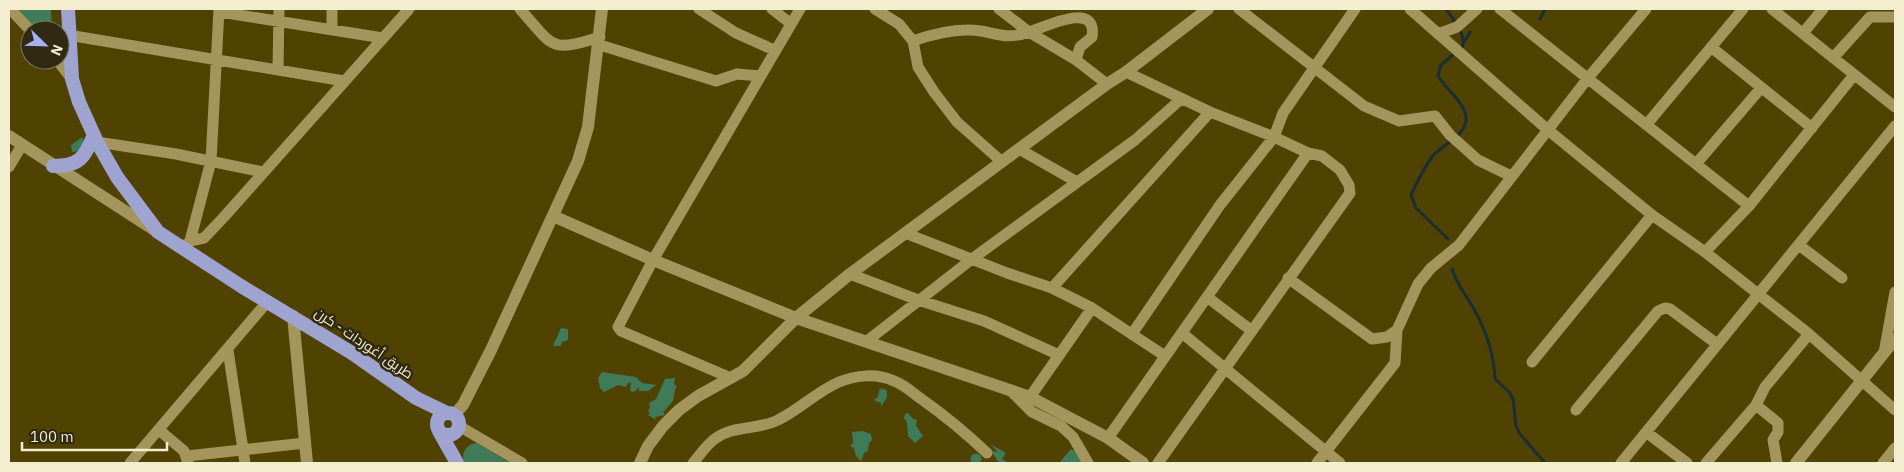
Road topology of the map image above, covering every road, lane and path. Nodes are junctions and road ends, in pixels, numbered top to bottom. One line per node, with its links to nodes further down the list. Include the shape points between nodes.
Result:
1 (10, 9): 25 (street)
2 (279, 9): 26 (street)
3 (332, 9): 29 (street)
4 (409, 9): 34 (street)
5 (520, 9): 35 (street, via 550,42 561,47)
6 (602, 9): 35 (street)
7 (701, 9): 38 (street, via 736,33)
8 (772, 9): 28 (street)
9 (800, 9): 28 (street)
10 (875, 9): 36 (street, via 899,24)
11 (1000, 9): 30 (street)
12 (1055, 9): 27 (street)
13 (1208, 9): 46 (street)
14 (1239, 9): 43 (street)
15 (1355, 9): 43 (street)
16 (1410, 9): 32 (street)
17 (1477, 9): 32 (street, via 1457,27)
18 (1500, 9): 49 (street)
19 (1646, 9): 49 (street)
20 (1743, 9): 37 (street)
21 (1773, 9): 33 (street)
22 (1823, 9): 33 (street)
23 (219, 10): 26 (street); 41 (street)
24 (1895, 17): 40 (street, via 1870,17)
25 (20, 20)
26 (279, 21): 29 (street); 45 (street)
27 (1051, 21): 30 (street); 42 (street, via 1071,14 1086,17 1091,23 1092,38 1080,47)
28 (790, 22): 38 (street)
29 (332, 30): 34 (street)
30 (1029, 32): 36 (street, via 1001,36 969,29); 42 (street)
31 (70, 34): 41 (street)
32 (1438, 34): 60 (street)
33 (1803, 34): 40 (street)
34 (383, 38): 51 (street)
35 (600, 41): 48 (street, via 716,81 737,74); 77 (street, via 588,127 578,161)
36 (913, 41): 68 (street, via 918,67 934,92 957,122)
37 (1711, 47): 53 (street); 57 (street)
38 (774, 50): 48 (street)
39 (70, 56): 50 (highway)
40 (1833, 58): 47 (street)
41 (218, 60): 45 (street); 67 (street)
42 (1076, 60): 52 (street)
43 (1314, 67): 62 (street, via 1283,114); 73 (street, via 1364,106 1391,119 1399,121 1435,116 1450,135 1478,160)
44 (64, 70): 50 (street)
45 (278, 70): 51 (street)
46 (1126, 72): 52 (street); 54 (street)
47 (1854, 75): 55 (street); 59 (street)
48 (760, 76): 84 (street)
49 (1588, 78): 57 (street); 60 (street)
50 (72, 79): 63 (highway)
51 (344, 81): 72 (street)
52 (1107, 84): 65 (street)
53 (1761, 88): 59 (street); 69 (street)
54 (1180, 100): 56 (street); 74 (street, via 1135,140)
55 (1895, 107)
56 (1210, 112): 62 (street); 88 (street)
57 (1647, 124): 69 (street)
58 (1895, 126): 81 (street)
59 (1812, 128): 75 (street)
60 (1548, 130): 73 (street); 76 (street)
61 (9, 136): 64 (street)
62 (1274, 137): 66 (street); 100 (street, via 1220,205)
63 (95, 138): 67 (street); 70 (highway, via 77,162); 78 (highway, via 126,191)
64 (22, 145): 70 (street); 71 (street)
65 (1019, 149): 68 (street); 74 (street)
66 (1308, 153): 86 (street, via 1322,156 1340,170 1349,184 1350,193); 91 (street)
67 (212, 161): 72 (street); 80 (street)
68 (1001, 162): 79 (street)
69 (1696, 164): 75 (street)
70 (53, 166): 78 (street)
71 (9, 167)
72 (263, 172): 80 (street, via 204,238)
73 (1511, 176): 97 (street, via 1459,245 1431,268 1418,284)
74 (1077, 182): 83 (street)
75 (1749, 206): 82 (street)
76 (1652, 215): 82 (street); 109 (street)
77 (553, 216): 84 (street); 119 (street)
78 (158, 232): 80 (highway)
79 (905, 233): 83 (street); 85 (street)
80 (186, 245): 93 (highway, طريق أغوردات - كرن, via 196,257)
81 (1799, 245): 87 (street); 90 (street)
82 (1706, 252): 90 (street)
83 (972, 259): 88 (street); 92 (street)
84 (653, 260): 96 (street); 111 (street, via 618,327)
85 (850, 274): 92 (street); 96 (street)
86 (1288, 278): 97 (street, via 1372,339 1387,337); 98 (street)
87 (1842, 278)
88 (1052, 288): 94 (street)
89 (1895, 292): 106 (street)
90 (1759, 295): 101 (street); 104 (street)
91 (1207, 298): 98 (street); 99 (street)
92 (918, 300): 103 (street); 107 (street, via 984,321)
93 (268, 301): 95 (highway, طريق أغوردات - كرن); 105 (street)
94 (1092, 308): 100 (street); 107 (street)
95 (293, 316): 115 (highway, طريق أغوردات - كرن); 124 (street, طريق أغوردات - كرن)
96 (796, 318): 103 (street); 111 (street, via 756,360)
97 (1398, 330): 127 (street, via 1398,351 1391,371)
98 (1252, 331): 110 (street)
99 (1182, 333): 108 (street); 110 (street)
100 (1132, 334): 108 (street)
101 (1809, 334): 112 (street); 116 (street, via 1765,387)
102 (1895, 339): 106 (street)
103 (867, 341): 113 (street)
104 (1717, 344): 117 (street, via 1670,309 1658,311); 122 (street)
105 (228, 350): 120 (street); 126 (street)
106 (1884, 353): 112 (street)
107 (1060, 355): 114 (street)
108 (1165, 356): 123 (street)
109 (1532, 362)
110 (1226, 367): 127 (street); 139 (street)
111 (732, 378): 135 (street, via 679,410 648,446)
112 (1862, 380): 118 (street); 146 (street)
113 (1010, 390): 114 (street); 137 (street, via 1032,412 1061,426 1073,437)
114 (1030, 397): 123 (street)
115 (416, 398): 119 (highway, طريق أغوردات - كرن); 121 (highway, طريق أغوردات - كرن)
116 (1756, 405): 144 (street); 145 (street, via 1778,422 1778,432 1773,440)
117 (1576, 410)
118 (1895, 410)
119 (454, 421): 121 (highway, via 438,418); 121 (highway, via 453,434 447,436); 129 (highway, طريق أغوردات - كرن); 134 (street)
120 (159, 430): 130 (street); 131 (street)
121 (438, 430): 129 (highway, طريق أغوردات - كرن)
122 (1646, 432): 142 (street); 143 (street)
123 (1108, 438): 138 (street)
124 (305, 443): 126 (street); 133 (street, طريق أغوردات - كرن)
125 (1895, 448): 147 (street)
126 (243, 451): 130 (street); 132 (street)
127 (1326, 452): 140 (street); 141 (street)
128 (987, 454): 136 (street, via 953,422 909,390 895,381 875,375 841,381 818,392 769,425 733,430 716,438)
129 (455, 459)
130 (188, 460)
131 (130, 463)
132 (245, 463)
133 (307, 463)
134 (522, 463)
135 (640, 463)
136 (693, 463)
137 (1088, 463)
138 (1143, 463)
139 (1158, 463)
140 (1317, 463)
141 (1340, 463)
142 (1622, 463)
143 (1688, 463)
144 (1706, 463)
145 (1777, 463)
146 (1796, 463)
147 (1883, 463)

